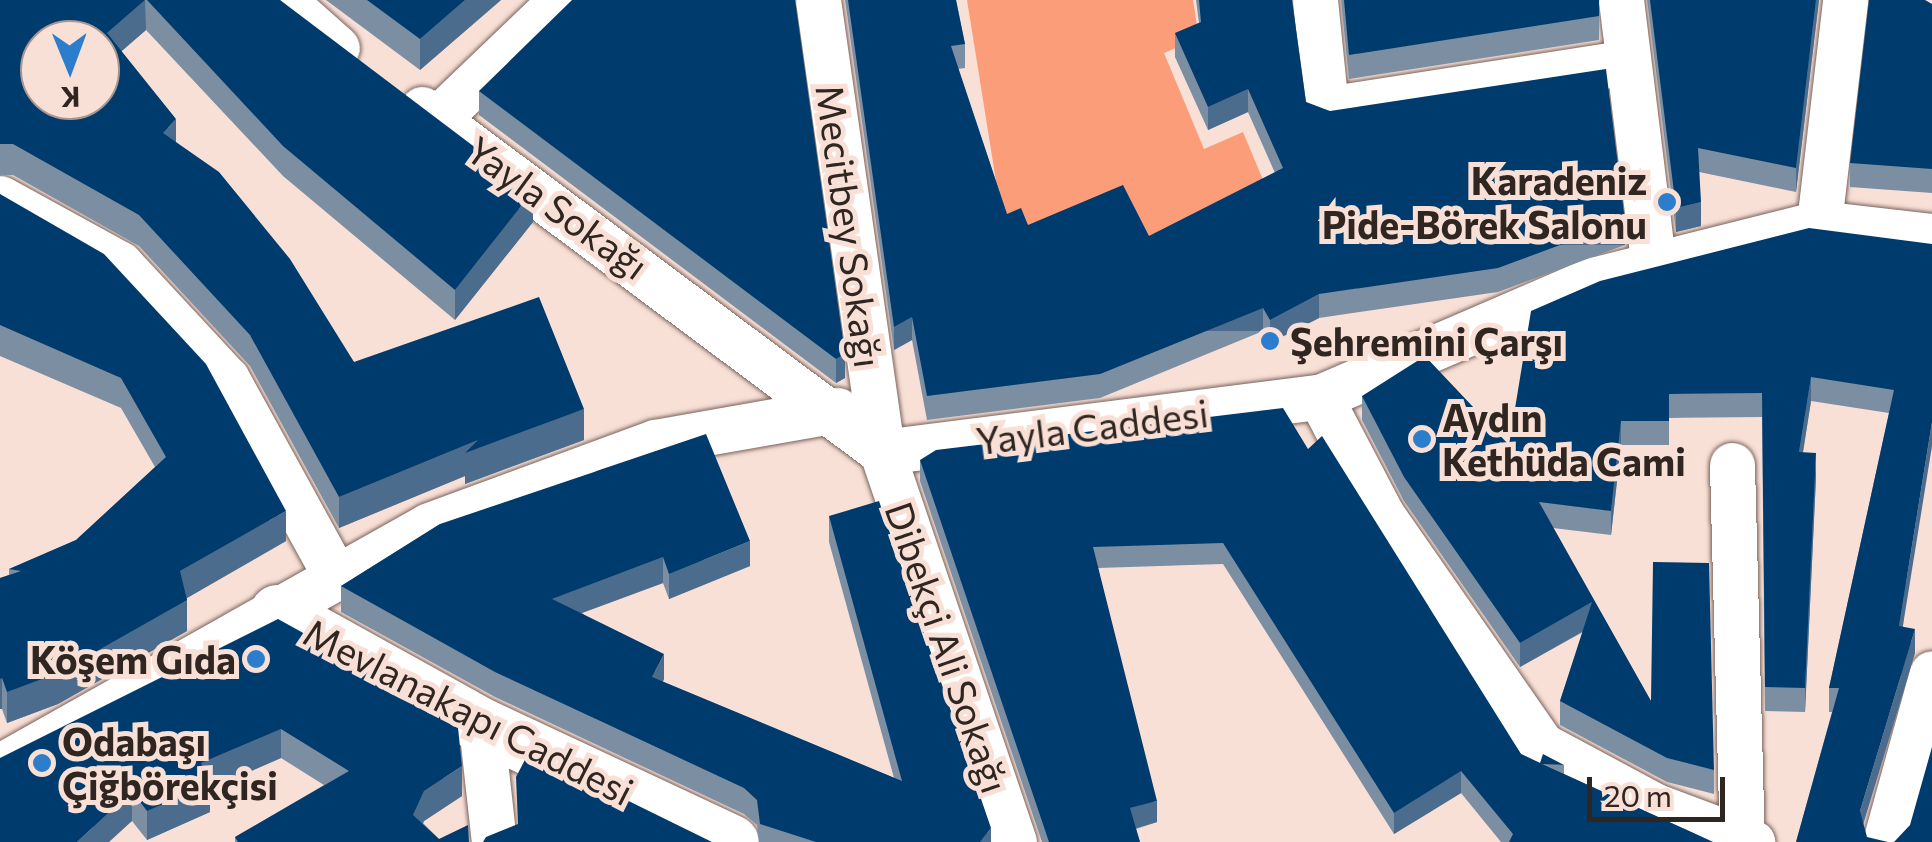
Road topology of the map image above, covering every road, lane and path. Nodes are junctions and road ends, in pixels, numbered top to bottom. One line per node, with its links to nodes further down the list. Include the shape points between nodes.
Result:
1 (283, 0): 8 (street, Yayla Sokağı)
2 (560, 0): 8 (street)
3 (818, 0): 15 (street, Meсitbey Sokağı)
4 (1315, 0): 7 (street, via 1326,109)
5 (1622, 0): 7 (street)
6 (1845, 0): 10 (street)
7 (1624, 63): 12 (street)
8 (437, 120): 14 (street, Yayla Sokağı)
9 (0, 198): 17 (street, via 120,264 227,379)
10 (1819, 222): 11 (street, Yayla Caddesi); 12 (street, Yayla Caddesi)
11 (1932, 236)
12 (1653, 261): 13 (street, Yayla Caddesi)
13 (1320, 398): 15 (street, Yayla Caddesi); 23 (street, via 1382,515 1542,745 1656,806)
14 (837, 410): 15 (street); 17 (street, via 656,442 429,525)
15 (882, 452): 25 (street, Dibekçi Ali Sokağı)
16 (1732, 465): 23 (street)
17 (333, 572): 18 (street)
18 (277, 612): 20 (main road, Mevlanakapı Caddesi); 21 (street, Mevlanakapı Caddesi)
19 (1932, 673): 26 (street)
20 (481, 724): 22 (street); 24 (main road, Mevlanakapı Caddesi)
21 (0, 766)
22 (479, 828)
23 (1746, 841)
24 (732, 842)
25 (1014, 842)
26 (1885, 842)

